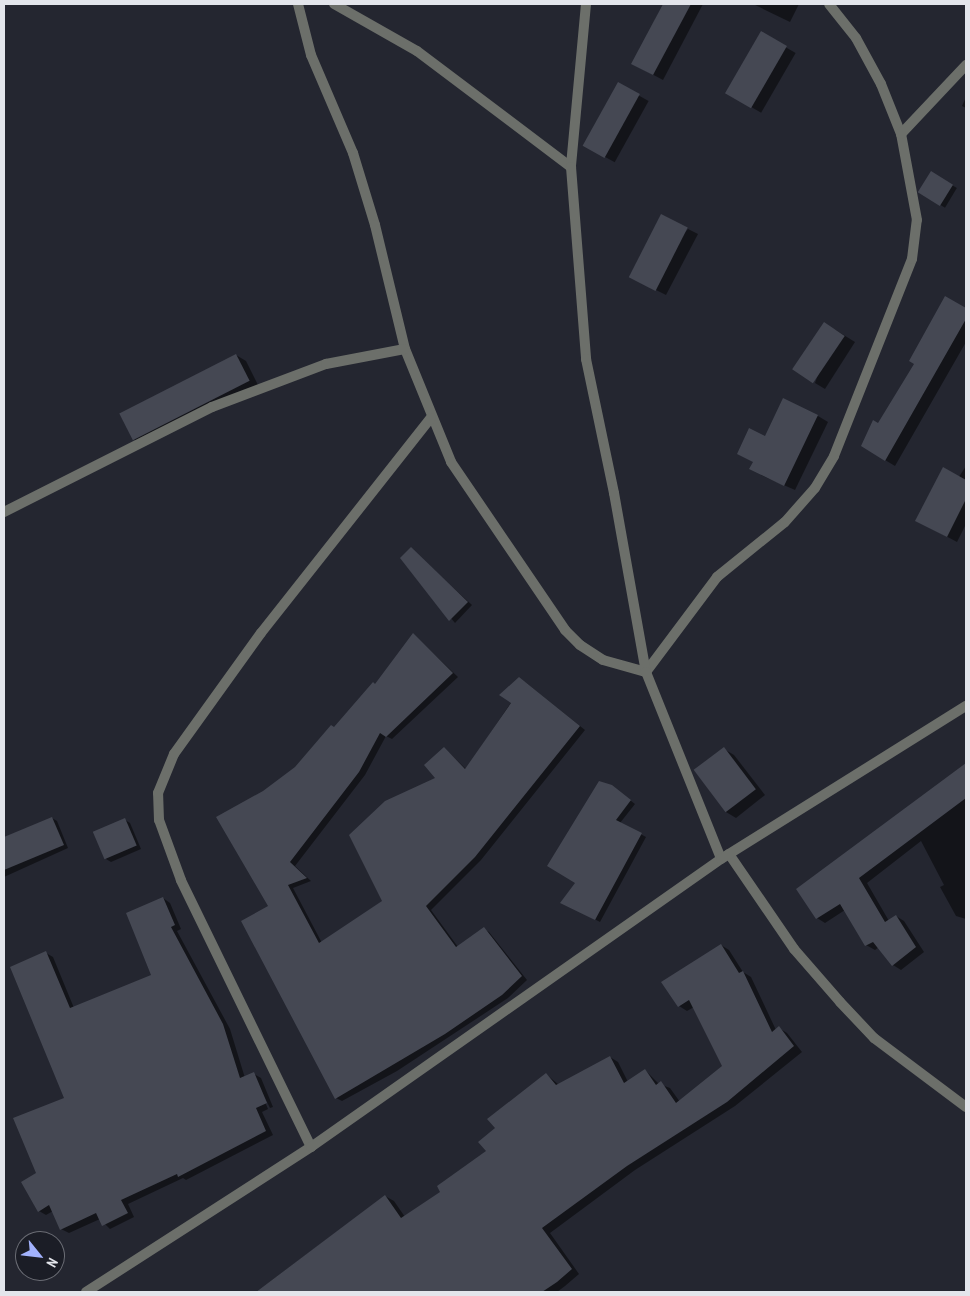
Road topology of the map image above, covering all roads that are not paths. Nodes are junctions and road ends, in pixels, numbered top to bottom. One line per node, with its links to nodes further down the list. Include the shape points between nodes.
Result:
1 (298, 4): 8 (street, via 311,55 353,153)
2 (334, 4): 7 (street, via 417,50)
3 (586, 4): 7 (street)
4 (829, 4): 6 (street, via 856,38 881,84)
5 (966, 65): 6 (street)
6 (901, 134): 11 (street, via 917,220 912,259 834,456 815,488 785,522 717,577)
7 (571, 167): 11 (street, via 586,359)
8 (406, 349): 9 (street); 10 (street, via 326,364 212,407)
9 (431, 418): 11 (street, via 451,462 565,630 603,660); 15 (street, via 261,633 174,754 158,793 159,820 181,880)
10 (4, 512)
11 (646, 672): 13 (street)
12 (966, 706): 13 (street)
13 (725, 857): 14 (street, via 794,949 874,1038); 15 (street)
14 (966, 1107)
15 (311, 1147): 16 (street)
16 (86, 1292)

